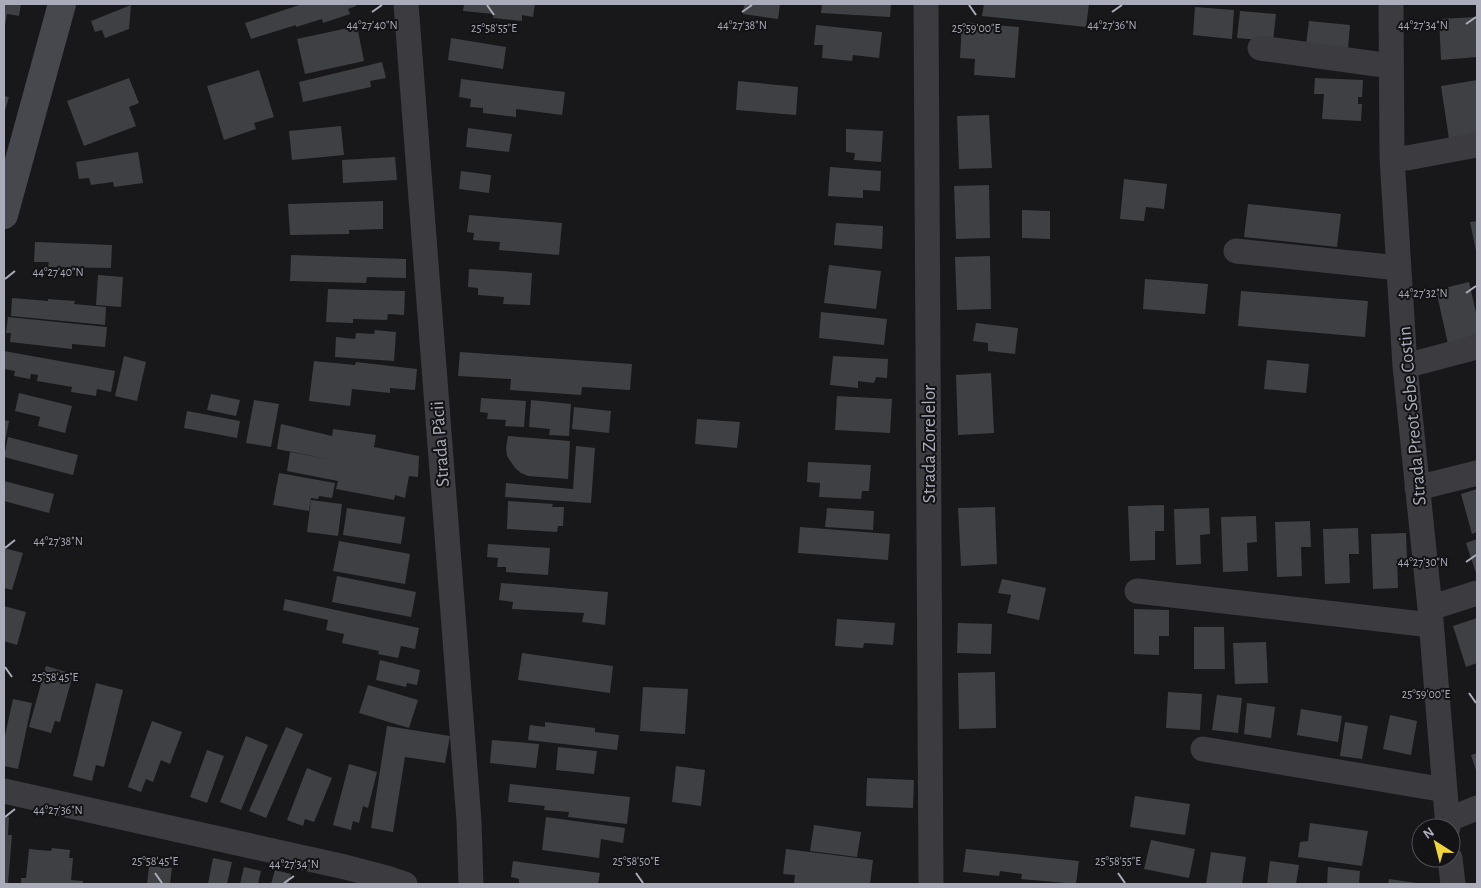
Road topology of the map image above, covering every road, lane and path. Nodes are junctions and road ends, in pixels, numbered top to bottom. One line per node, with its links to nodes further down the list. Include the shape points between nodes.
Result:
1 (62, 4): 9 (street)
2 (406, 4): 27 (street, Strada Păcii, via 469,821)
3 (926, 4): 28 (street, Strada Zorelelor)
4 (1391, 4): 6 (street, Strada Preot Sebe Costin)
5 (1260, 48): 6 (street)
6 (1391, 66): 8 (street, Strada Preot Sebe Costin)
7 (1477, 145): 8 (street)
8 (1392, 158): 11 (street, Strada Preot Sebe Costin)
9 (4, 215)
10 (1236, 251): 11 (street)
11 (1399, 268): 13 (street, Strada Preot Sebe Costin)
12 (1477, 347): 13 (street)
13 (1405, 366): 15 (street, Strada Preot Sebe Costin)
14 (1477, 474): 15 (street)
15 (1417, 488): 18 (street, Strada Preot Sebe Costin)
16 (1137, 591): 18 (street)
17 (1477, 593): 18 (street)
18 (1430, 617): 20 (street, Strada Preot Sebe Costin)
19 (1203, 749): 20 (street)
20 (1445, 790): 23 (street, Strada Preot Sebe Costin)
21 (4, 791): 26 (street, via 345,867)
22 (1477, 808): 24 (street)
23 (1447, 818)
24 (1459, 818)
25 (1451, 868): 29 (street)
26 (405, 884)
27 (471, 884)
28 (931, 884)
29 (1452, 884)

